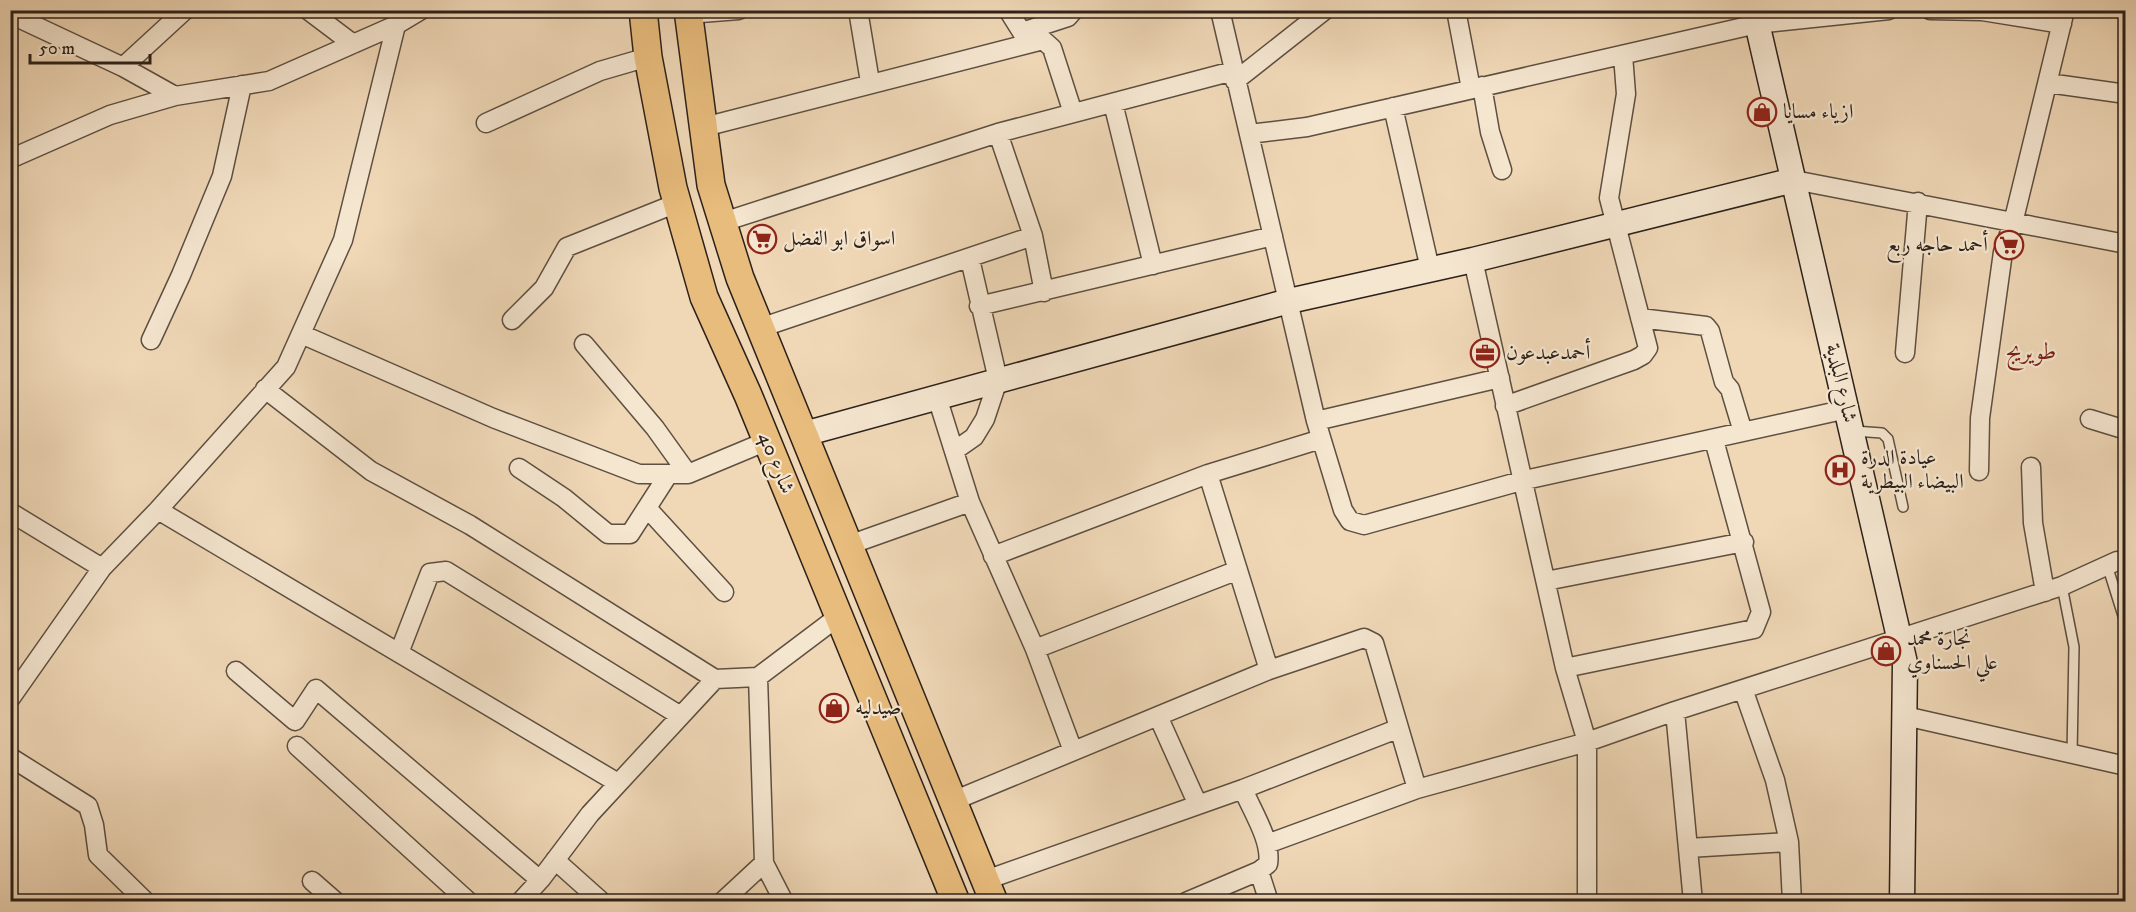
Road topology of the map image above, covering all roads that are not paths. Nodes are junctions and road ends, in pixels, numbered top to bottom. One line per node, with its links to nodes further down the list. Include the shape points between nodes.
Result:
1 (185, 10): 23 (street)
2 (308, 10): 20 (street)
3 (421, 10): 18 (street)
4 (643, 10): 22 (main road, شارع 40)
5 (740, 10): 14 (street)
6 (858, 10): 25 (street)
7 (1008, 10): 19 (street)
8 (1074, 10): 19 (street)
9 (1220, 10): 24 (street)
10 (1325, 10): 24 (street)
11 (1456, 10): 28 (street)
12 (1889, 10): 16 (street)
13 (1930, 10): 17 (street)
14 (688, 12): 35 (main road, شارع 40)
15 (10, 14): 23 (street)
16 (1756, 17): 21 (street); 40 (street, شارع البلدية)
17 (2064, 17): 26 (street)
18 (396, 25): 20 (street); 59 (street, via 343,240)
19 (1025, 37): 25 (street, via 968,60); 33 (street, via 1043,40 1052,48)
20 (353, 44): 27 (street, via 269,81)
21 (1623, 54): 28 (street); 45 (street, via 1626,94 1609,198)
22 (648, 57): 34 (street, via 600,71); 42 (main road, شارع 40)
23 (123, 67): 30 (street)
24 (1234, 76): 31 (street); 37 (street)
25 (870, 82): 35 (street)
26 (2048, 83): 29 (street); 44 (street)
27 (242, 85): 30 (street); 60 (street, via 222,176)
28 (1476, 88): 32 (street); 39 (street)
29 (2126, 94)
30 (176, 96): 38 (street, via 110,115)
31 (1113, 103): 33 (street); 51 (street)
32 (1393, 107): 37 (street, via 1307,127); 52 (street)
33 (1073, 113): 36 (street)
34 (486, 123)
35 (704, 127): 43 (main road, شارع 40, via 711,185)
36 (998, 133): 43 (street); 47 (street)
37 (1248, 135): 46 (street)
38 (10, 159)
39 (1502, 171)
40 (1794, 180): 41 (street); 45 (street); 69 (street, شارع البلدية)
41 (1918, 202): 44 (street); 62 (street)
42 (677, 203): 57 (street, via 567,247 544,288); 76 (main road, شارع 40, via 704,297)
43 (723, 222): 58 (main road, شارع 40)
44 (2013, 223): 48 (street); 80 (street, via 2003,252 1980,418)
45 (1615, 224): 50 (street); 56 (street)
46 (1273, 236): 51 (street); 54 (street)
47 (1033, 237): 49 (street); 53 (street)
48 (2126, 244)
49 (970, 259): 55 (street); 58 (street)
50 (1473, 260): 52 (street); 63 (street)
51 (1153, 265): 53 (street)
52 (1430, 269): 54 (street)
53 (1044, 292): 55 (street)
54 (1289, 301): 64 (street); 70 (street)
55 (980, 306): 64 (street)
56 (1640, 318): 67 (street, via 1648,348 1643,355); 72 (street, via 1706,326)
57 (512, 320)
58 (760, 328): 73 (main road, شارع 40)
59 (301, 334): 65 (street, via 286,367); 83 (street, via 493,418 639,474)
60 (151, 340)
61 (584, 344): 81 (street)
62 (1905, 353)
63 (1500, 378): 67 (street); 70 (street)
64 (998, 380): 66 (street); 77 (street, via 986,419 974,437)
65 (265, 389): 88 (street); 107 (street, via 371,471 470,525)
66 (937, 397): 73 (street); 77 (street)
67 (1506, 406): 84 (street)
68 (2090, 419): 71 (street)
69 (1849, 420): 72 (street); 86 (lane, via 1882,433 1887,439); 100 (street, شارع البلدية)
70 (1316, 421): 74 (street)
71 (2126, 430)
72 (1743, 432): 75 (street)
73 (804, 434): 91 (main road, شارع 40)
74 (1321, 439): 82 (street); 84 (street, via 1343,510 1350,521 1364,525)
75 (1714, 440): 84 (street); 90 (street)
76 (767, 441): 81 (street); 99 (main road, شارع 40)
77 (954, 451): 85 (street)
78 (2031, 467): 97 (street, via 2033,523)
79 (519, 468): 87 (street, via 608,534 630,534)
80 (1979, 471)
81 (688, 474): 83 (street)
82 (1208, 474): 92 (street); 95 (street)
83 (668, 475): 87 (street)
84 (1521, 481): 96 (street)
85 (970, 502): 91 (street); 92 (street)
86 (1903, 507)
87 (647, 508): 98 (street)
88 (158, 510): 94 (street); 102 (street)
89 (10, 512): 94 (street)
90 (1743, 542): 96 (street); 103 (street, via 1761,612 1754,629)
91 (849, 545): 125 (main road, شارع 40)
92 (993, 556): 101 (street)
93 (2112, 563): 97 (street); 110 (lane, via 2124,619)
94 (102, 568): 109 (street)
95 (1238, 570): 101 (street); 104 (street)
96 (1546, 581): 103 (street)
97 (2053, 589): 100 (street); 119 (lane, via 2070,616 2074,647)
98 (724, 592)
99 (839, 616): 106 (street); 143 (main road, شارع 40)
100 (1900, 638): 108 (street); 114 (street, شارع البلدية, via 1905,663)
101 (1035, 649): 118 (street)
102 (399, 653): 112 (street, via 430,573 446,571); 122 (street)
103 (1564, 668): 116 (street)
104 (1269, 670): 113 (street); 115 (street, via 1364,638 1374,643)
105 (236, 671): 133 (street, via 295,721 316,689)
106 (758, 677): 107 (street); 131 (street)
107 (715, 679): 112 (street)
108 (1743, 689): 111 (street); 127 (street, via 1776,780)
109 (10, 699)
110 (2126, 710)
111 (1675, 711): 116 (street); 129 (street)
112 (679, 715): 122 (street)
113 (1158, 716): 118 (street); 126 (street)
114 (1905, 716): 119 (street); 149 (street, شارع البلدية)
115 (1397, 729): 123 (street); 124 (street)
116 (1587, 742): 124 (street); 146 (street)
117 (297, 746): 138 (street)
118 (1073, 751): 125 (street)
119 (2073, 754): 121 (street)
120 (10, 757): 136 (street, via 88,806 98,855)
121 (2126, 766)
122 (618, 783): 130 (street)
123 (1243, 789): 126 (street); 128 (street)
124 (1417, 789): 128 (street)
125 (953, 801): 135 (main road, شارع 40)
126 (1198, 805): 135 (street)
127 (1790, 842): 129 (street); 148 (street)
128 (1267, 844): 132 (street, via 1268,864)
129 (1688, 849): 147 (street)
130 (555, 860): 133 (street); 140 (street)
131 (764, 863): 141 (street); 142 (street)
132 (1259, 871): 144 (street); 145 (street)
133 (540, 880): 139 (street)
134 (312, 881): 137 (street)
135 (990, 891)
136 (146, 902)
137 (336, 902)
138 (469, 902)
139 (520, 902)
140 (602, 902)
141 (722, 902)
142 (784, 902)
143 (956, 902)
144 (1186, 902)
145 (1269, 902)
146 (1587, 902)
147 (1693, 902)
148 (1792, 902)
149 (1902, 902)

